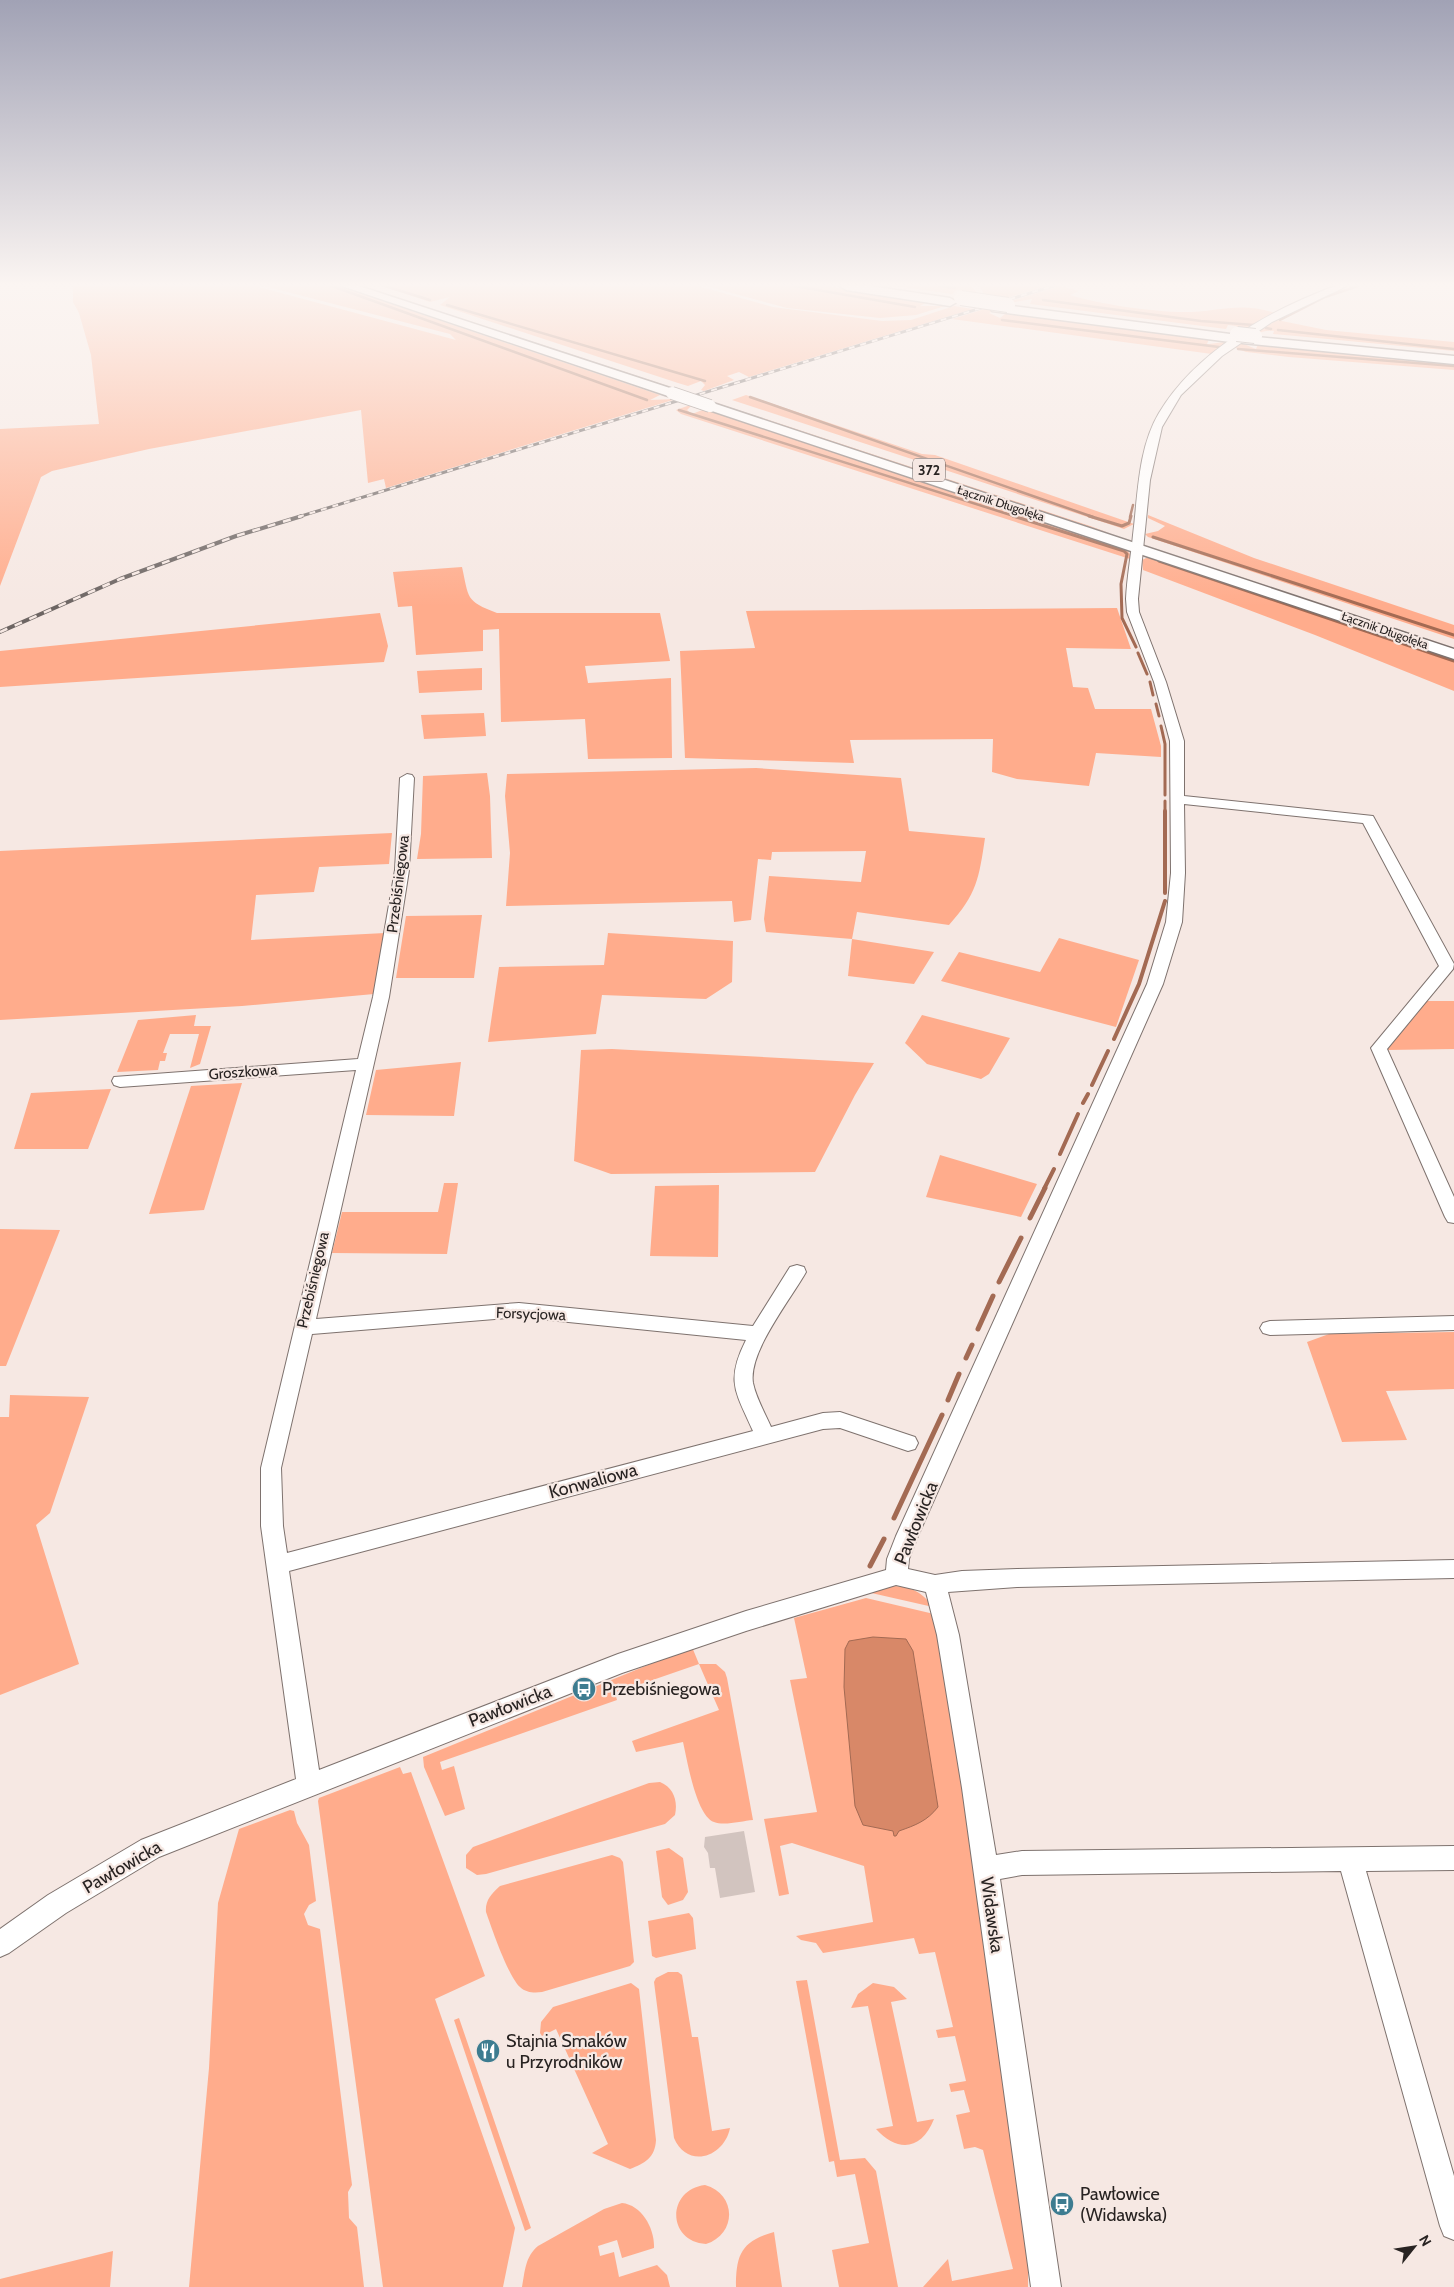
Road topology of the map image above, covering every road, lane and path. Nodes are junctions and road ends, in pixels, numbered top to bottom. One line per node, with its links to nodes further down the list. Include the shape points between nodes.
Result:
1 (683, 393): 3 (main road, Łącznik Długołęka / 372, bridge)
2 (1179, 393): 3 (street, Pawłowicka, via 1170,402 1156,431 1146,470)
3 (1137, 543): 4 (main road, Łącznik Długołęka / 372); 5 (main road, Łącznik Długołęka / 372); 7 (street, Pawłowicka, via 1132,586 1133,612 1160,682 1178,742)
4 (1454, 644)
5 (1454, 654)
6 (407, 778): 8 (street, Przebiśniegowa, via 402,870 381,997)
7 (1177, 799): 10 (street, via 1368,819 1447,966 1379,1048); 20 (street, Pawłowicka, via 1178,873 1174,922 1155,984 904,1544)
8 (366, 1064): 9 (street, Groszkowa); 13 (street, Przebiśniegowa)
9 (120, 1081)
10 (1454, 1217)
11 (797, 1272): 15 (street)
12 (1454, 1323): 14 (street)
13 (303, 1326): 15 (street, Forsycjowa, via 519,1310); 18 (street, Przebiśniegowa, via 271,1468 272,1526)
14 (1270, 1328)
15 (759, 1334): 16 (street, via 744,1364 743,1382)
16 (765, 1436): 17 (street, Konwaliowa, via 823,1421 840,1420); 18 (street, Konwaliowa)
17 (908, 1443)
18 (278, 1565): 22 (street, Przebiśniegowa)
19 (1454, 1569): 21 (street, via 1017,1578)
20 (896, 1576): 21 (street); 22 (street, Pawłowicka, via 832,1593 649,1653)
21 (935, 1584): 25 (street, Widawska, via 948,1635)
22 (309, 1785): 26 (street, Pawłowicka, via 150,1848 57,1904)
23 (1454, 1858): 24 (street)
24 (1350, 1860): 25 (street, via 1022,1864); 27 (street)
25 (985, 1869): 28 (street, Widawska)
26 (0, 1944)
27 (1454, 2226)
28 (1046, 2287)

